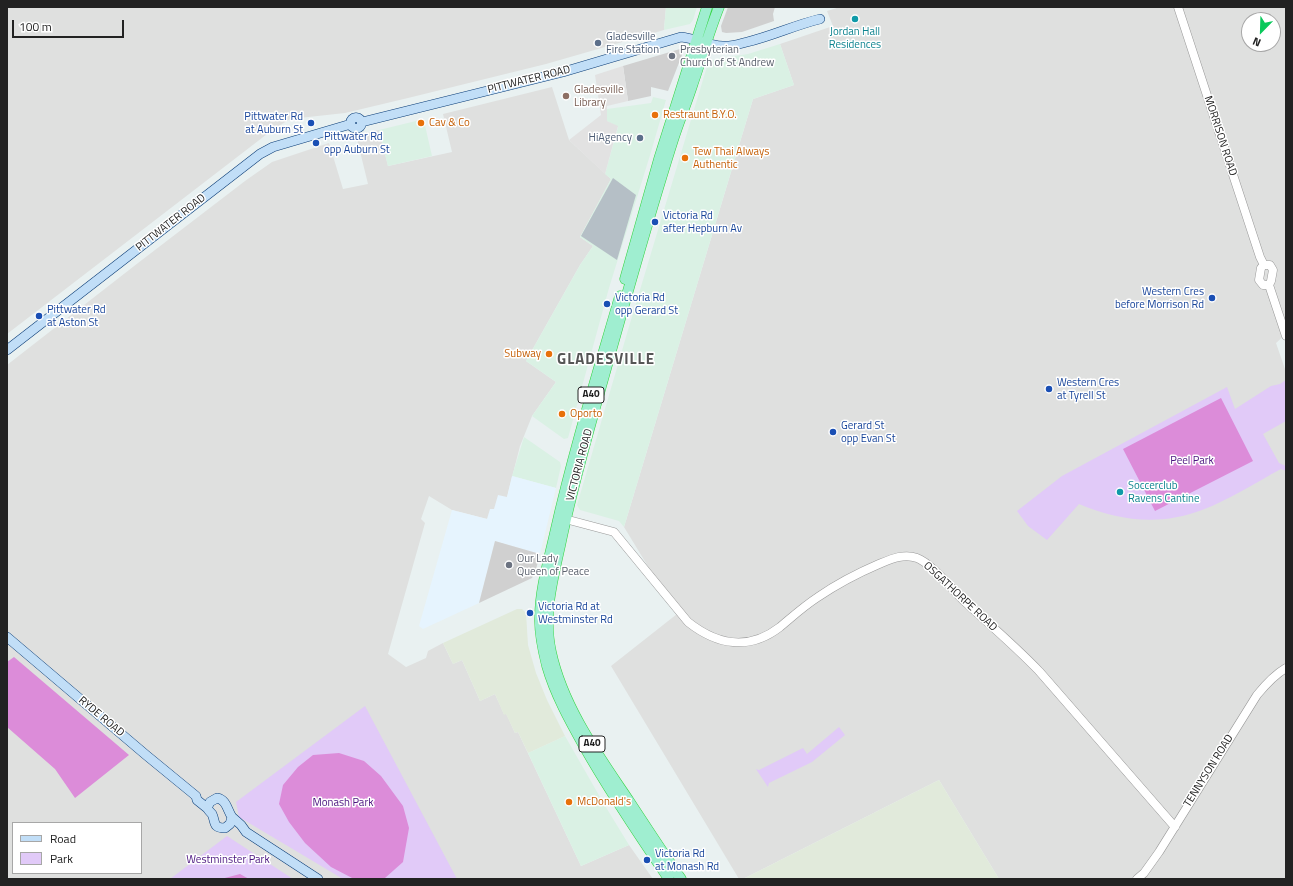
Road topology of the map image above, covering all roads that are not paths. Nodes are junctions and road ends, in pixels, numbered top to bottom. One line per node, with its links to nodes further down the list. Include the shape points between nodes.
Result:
1 (706, 7): 5 (highway, VICTORIA ROAD / A40)
2 (719, 7): 5 (highway, VICTORIA ROAD / A40)
3 (1178, 7): 6 (street, MORRISON ROAD)
4 (820, 18): 5 (main road, PITTWATER ROAD, via 733,45 723,46)
5 (701, 41): 9 (main road, PITTWATER ROAD, via 681,37 563,72 362,122 356,117 351,120 351,124 274,147 260,154); 10 (highway, VICTORIA ROAD / A40, via 695,79 661,180 606,368); 21 (highway, VICTORIA ROAD / A40, via 643,212 566,486 542,590 540,618 547,668 568,717 608,787)
6 (1264, 265): 7 (street, via 1270,265 1273,270); 7 (street, via 1259,280 1263,285)
7 (1269, 285): 8 (street)
8 (1286, 336)
9 (7, 350)
10 (566, 518): 18 (street, OSGATHORPE ROAD, via 614,532 688,622 715,638 734,642 752,641 766,636 817,597 865,570 894,558 917,558 1053,686); 22 (highway, VICTORIA ROAD / A40, via 547,612 548,641 556,672 585,734)
11 (7, 637): 13 (main road, RYDE ROAD)
12 (1286, 668): 18 (street, TENNYSON ROAD, via 1274,676 1257,695)
13 (196, 796): 14 (main road, RYDE ROAD, via 202,795); 15 (main road, RYDE ROAD)
14 (212, 800): 15 (main road); 16 (main road, RYDE ROAD, via 224,800)
15 (207, 808): 17 (main road, RYDE ROAD, via 216,825 222,828)
16 (232, 817): 17 (main road); 19 (main road)
17 (227, 826): 19 (main road)
18 (1175, 827): 23 (street, TENNYSON ROAD, via 1144,873)
19 (246, 832): 20 (main road)
20 (318, 879)
21 (669, 879)
22 (681, 879)
23 (1137, 879)

